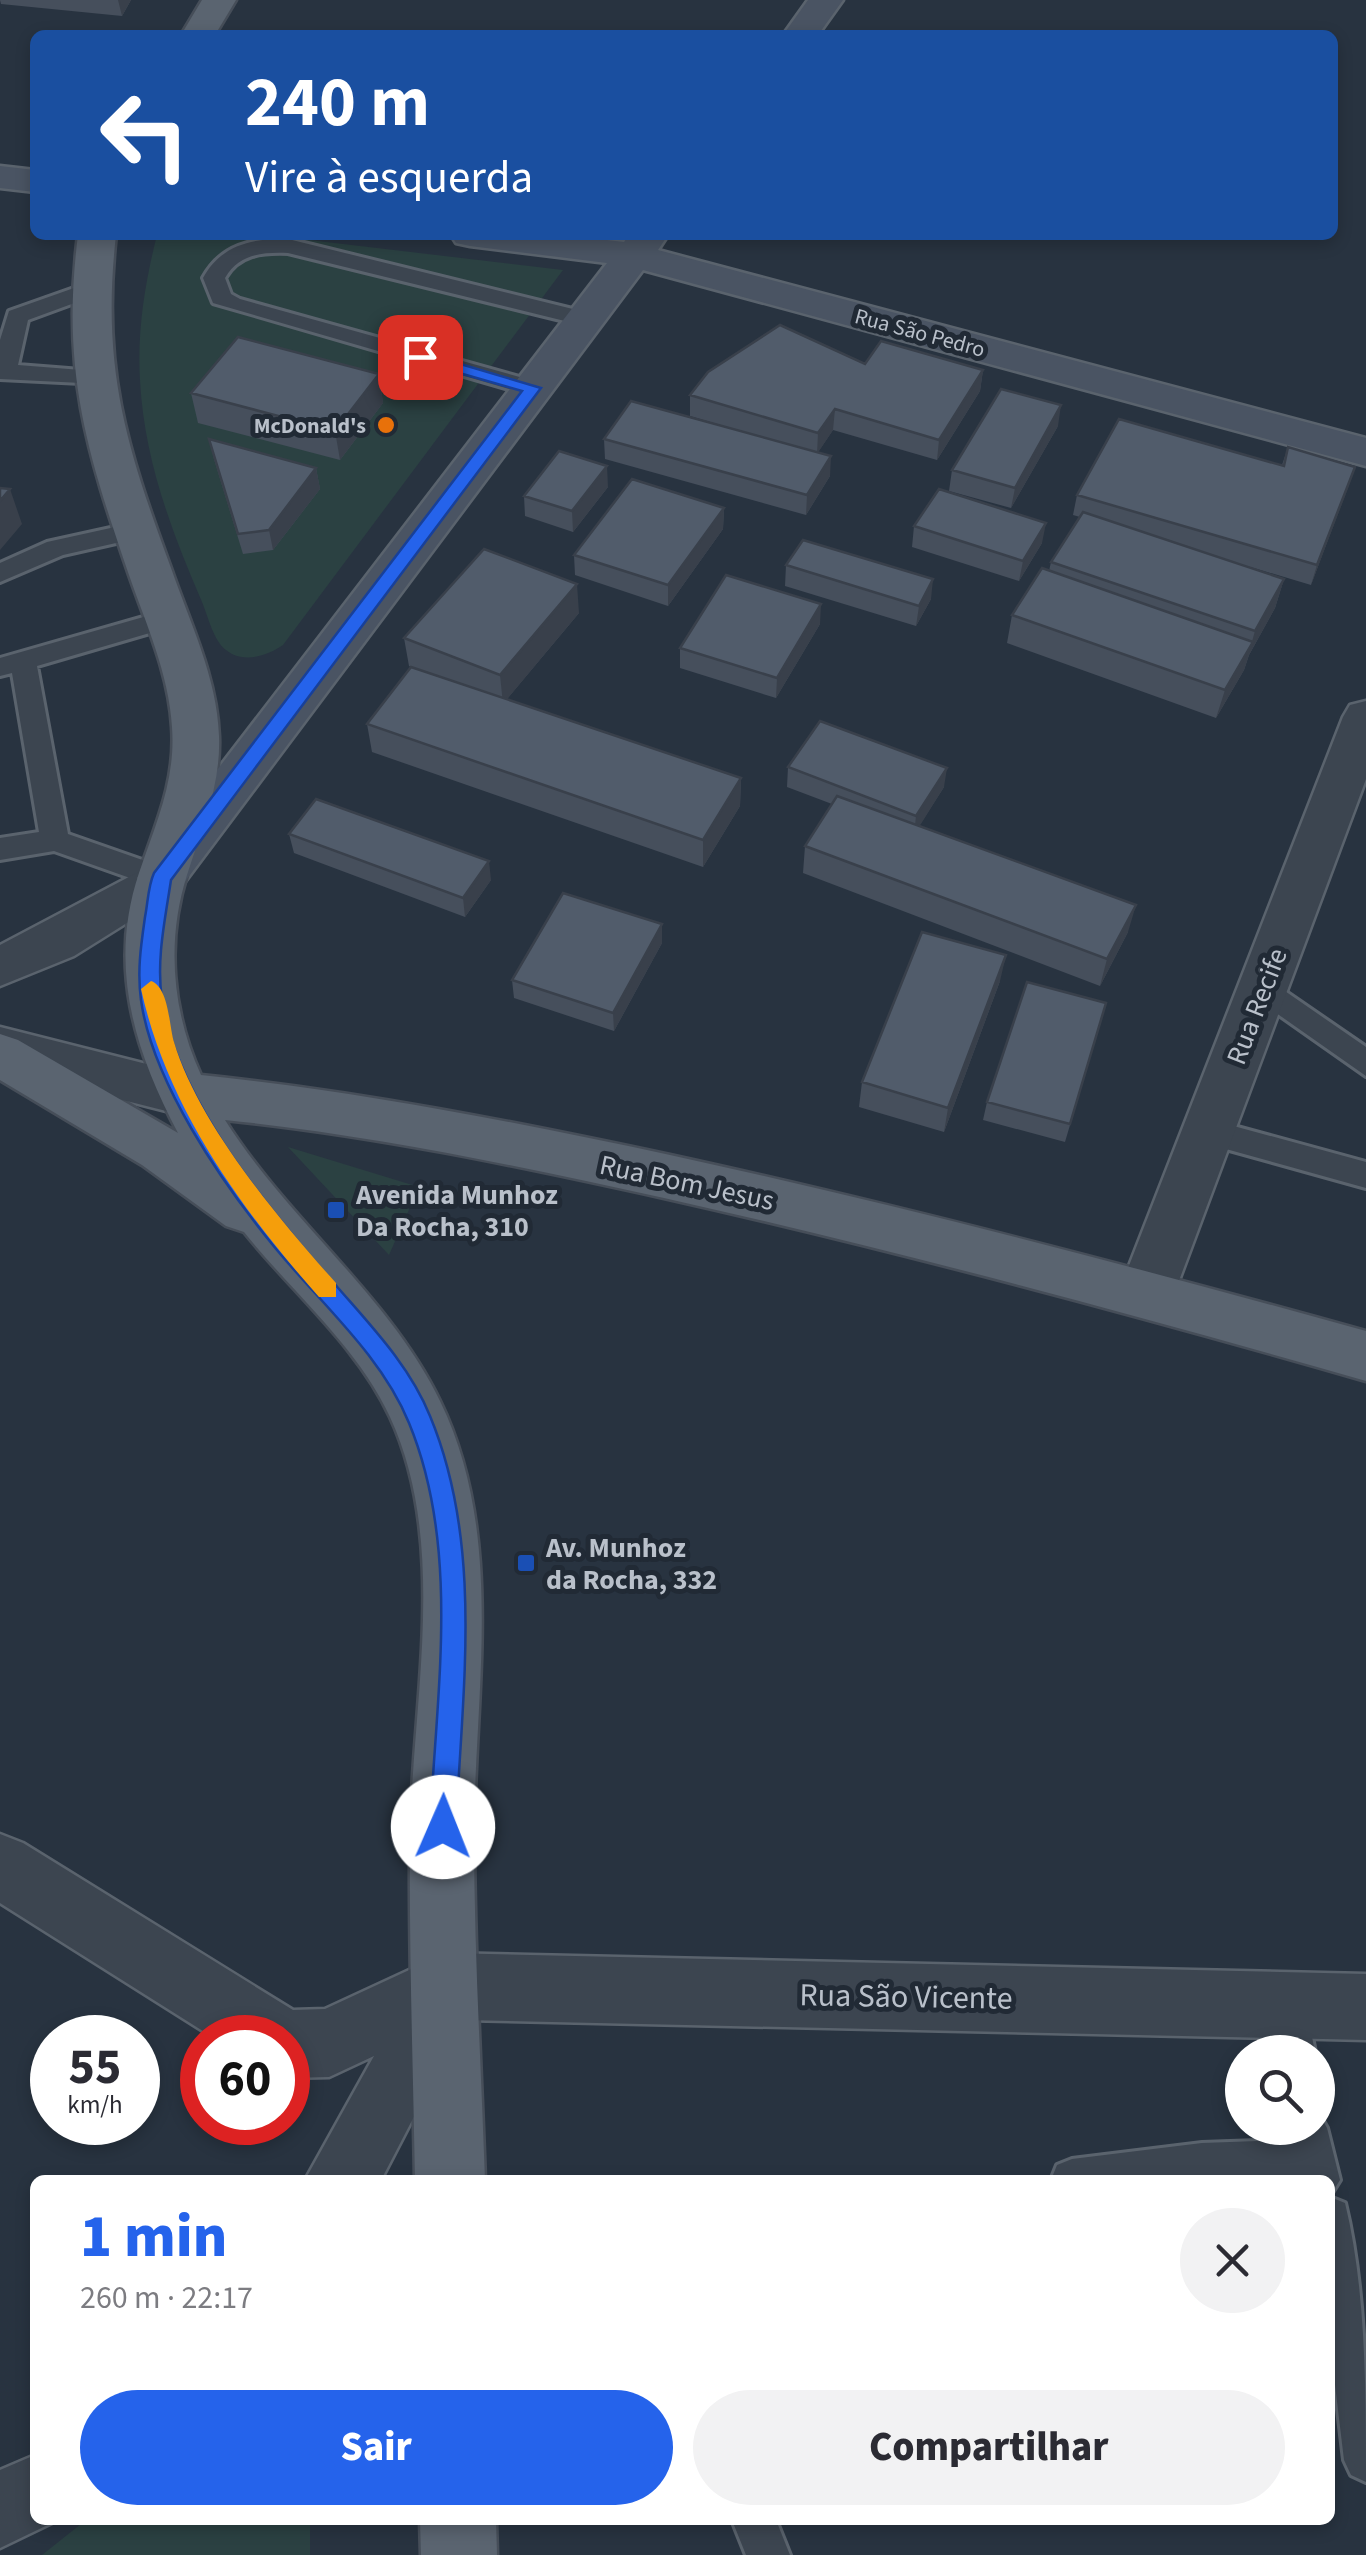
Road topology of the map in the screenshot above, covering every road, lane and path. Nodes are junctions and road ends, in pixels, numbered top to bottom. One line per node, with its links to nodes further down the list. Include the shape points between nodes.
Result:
1 (219, 0): 3 (main road)
2 (826, 0): 4 (main road)
3 (201, 30)
4 (804, 30)
5 (0, 177): 6 (main road)
6 (30, 180)
7 (96, 240): 10 (main road)
8 (556, 240): 9 (main road, Rua São Pedro)
9 (641, 245): 11 (main road); 15 (main road, Rua São Pedro)
10 (90, 289): 12 (lane, via 17,316); 13 (main road)
11 (585, 320): 14 (main road); 14 (lane, via 288,246 239,252 214,278 221,298 232,304)
12 (2, 371): 13 (lane)
13 (94, 379): 16 (main road)
14 (533, 388): 23 (main road)
15 (1366, 452)
16 (138, 530): 17 (lane, via 56,548); 18 (main road)
17 (0, 574)
18 (168, 619): 19 (lane); 23 (main road, via 190,688 196,769)
19 (12, 664): 21 (lane)
20 (1366, 717): 25 (street, Rua Recife)
21 (56, 840): 22 (lane); 23 (lane)
22 (0, 849)
23 (162, 878): 24 (street, via 56,942); 28 (main road, via 149,956 152,1001)
24 (0, 967)
25 (1263, 988): 27 (lane); 29 (street, Rua Recife)
26 (0, 1052): 28 (street, Rua Bom Jesus); 31 (main road, via 160,1150)
27 (1366, 1064)
28 (186, 1094): 31 (main road); 32 (main road, Rua Bom Jesus, via 428,1126 879,1225)
29 (1208, 1132): 30 (lane); 32 (street, Rua Recife)
30 (1366, 1175)
31 (276, 1232): 35 (main road, via 387,1362 442,1478 452,1547 443,1787)
32 (1146, 1294): 33 (main road, Rua Bom Jesus)
33 (1366, 1356)
34 (0, 1866): 37 (street)
35 (446, 1986): 38 (street, Rua São Vicente); 39 (street, via 329,2043); 41 (street); 42 (main road)
36 (1366, 2007): 38 (street, Rua São Vicente)
37 (239, 2015)
38 (1292, 2029)
39 (310, 2043)
40 (1313, 2156): 43 (lane)
41 (343, 2175)
42 (450, 2175)
43 (1110, 2175)
44 (1335, 2236): 45 (lane)
45 (1366, 2460)
46 (30, 2495): 47 (street)
47 (0, 2511)
48 (458, 2525): 50 (main road)
49 (756, 2525): 51 (lane)
50 (459, 2555)
51 (768, 2555)

